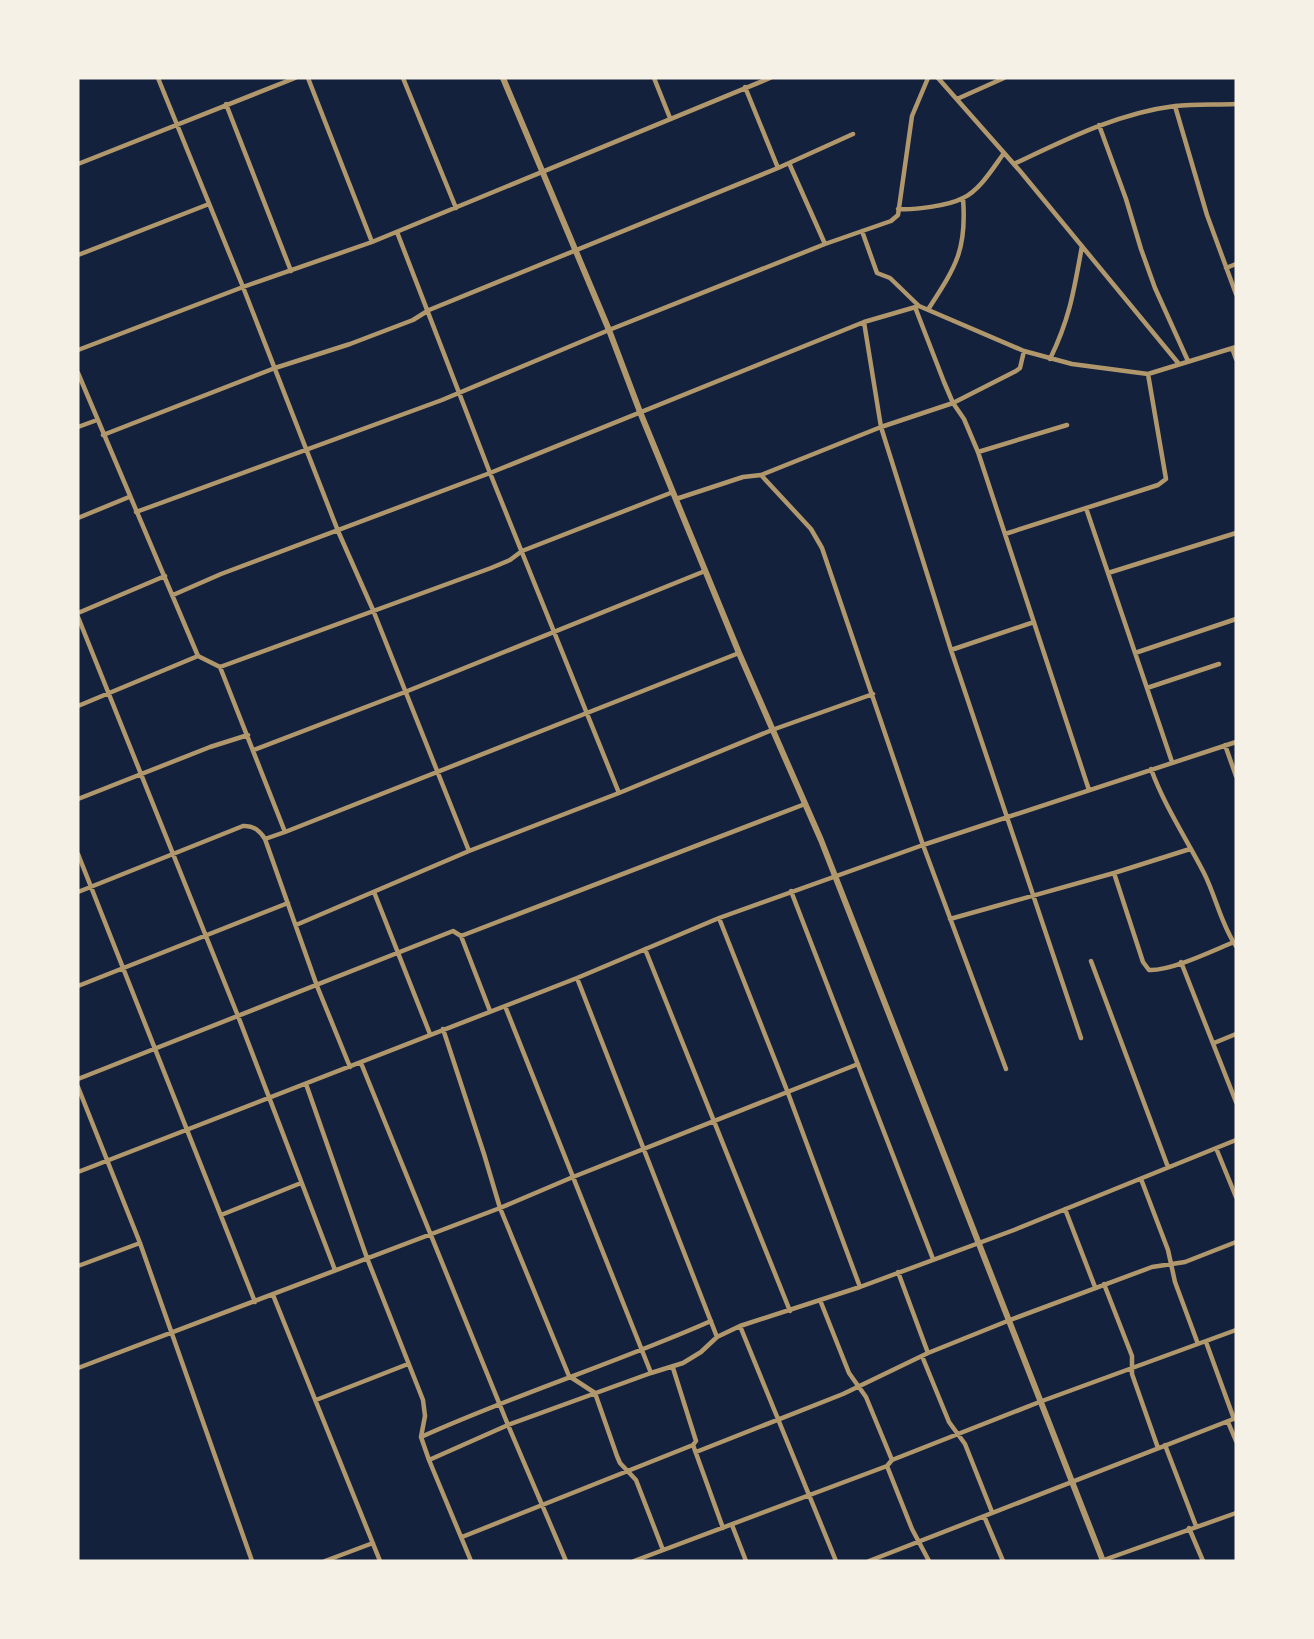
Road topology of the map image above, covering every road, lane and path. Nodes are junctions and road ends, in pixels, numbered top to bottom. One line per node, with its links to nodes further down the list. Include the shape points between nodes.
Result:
1 (158, 78): 17 (street)
2 (295, 78): 13 (street)
3 (308, 78): 32 (street)
4 (403, 78): 28 (street)
5 (503, 78): 25 (street)
6 (654, 78): 16 (street)
7 (770, 78): 11 (street)
8 (928, 78): 29 (street, via 912,116)
9 (938, 78): 12 (street)
10 (1004, 78): 12 (street)
11 (745, 87): 16 (street); 24 (street)
12 (957, 99): 20 (street)
13 (225, 104): 17 (street); 39 (street)
14 (1236, 104): 15 (street)
15 (1175, 106): 18 (street); 38 (street)
16 (670, 118): 25 (street)
17 (177, 123): 22 (street); 27 (street)
18 (1099, 125): 23 (street); 52 (street, via 1144,259)
19 (853, 134): 21 (street)
20 (1004, 153): 23 (street); 26 (street, via 978,186)
21 (789, 163): 24 (street); 33 (street)
22 (78, 164)
23 (1014, 164): 34 (street)
24 (778, 168): 35 (street)
25 (541, 172): 28 (street); 35 (street)
26 (963, 198): 29 (street); 43 (street, via 961,251)
27 (209, 204): 36 (street); 40 (street)
28 (456, 208): 31 (street)
29 (898, 209): 30 (street, via 896,218)
30 (862, 231): 33 (street); 42 (street, via 877,273 890,278)
31 (397, 232): 32 (street); 44 (street)
32 (372, 242): 39 (street)
33 (825, 244): 46 (street)
34 (1082, 246): 50 (street, via 1071,308); 53 (street)
35 (574, 249): 44 (street); 46 (street)
36 (78, 255)
37 (1236, 264): 38 (street)
38 (1226, 268): 41 (street)
39 (291, 271): 40 (street)
40 (243, 287): 48 (street); 54 (street)
41 (1236, 294)
42 (917, 306): 43 (street); 45 (street); 58 (street)
43 (928, 308): 49 (street)
44 (429, 310): 54 (street, via 403,324); 57 (street)
45 (864, 322): 59 (street); 63 (street)
46 (609, 330): 57 (street); 59 (street)
47 (1234, 347): 51 (street); 52 (street)
48 (78, 350)
49 (1023, 351): 50 (street); 58 (street, via 1017,371)
50 (1050, 359): 56 (street)
51 (1236, 359)
52 (1188, 361): 53 (street)
53 (1179, 364): 56 (street)
54 (275, 369): 64 (street); 65 (street)
55 (78, 373): 60 (street)
56 (1148, 374): 71 (street, via 1166,479)
57 (460, 393): 65 (street); 67 (street)
58 (953, 403): 63 (street); 66 (street)
59 (640, 412): 67 (street); 69 (street)
60 (97, 420): 62 (street); 64 (street)
61 (1067, 425): 66 (street)
62 (78, 427)
63 (881, 427): 68 (street); 87 (street)
64 (103, 435): 70 (street)
65 (306, 449): 72 (street); 74 (street)
66 (978, 452): 76 (street)
67 (490, 473): 74 (street); 77 (street)
68 (760, 475): 69 (street); 96 (street, via 811,530 822,548)
69 (675, 495): 77 (street); 78 (street)
70 (129, 497): 72 (street); 73 (street)
71 (1086, 508): 76 (street); 79 (street)
72 (136, 512): 80 (street)
73 (78, 519)
74 (338, 531): 81 (street); 82 (street)
75 (1236, 533): 79 (street)
76 (1005, 534): 85 (street)
77 (522, 551): 82 (street, via 491,568); 86 (street)
78 (705, 571): 86 (street); 89 (street)
79 (1108, 573): 88 (street)
80 (165, 576): 81 (street); 83 (street)
81 (173, 595): 90 (street)
82 (373, 610): 92 (street); 94 (street)
83 (78, 615): 95 (street)
84 (1236, 619): 88 (street)
85 (1034, 622): 87 (street); 109 (street)
86 (556, 632): 94 (street); 98 (street)
87 (951, 650): 113 (street)
88 (1135, 653): 93 (street)
89 (739, 654): 98 (street); 99 (street)
90 (198, 656): 92 (street); 95 (street)
91 (1219, 663): 93 (street)
92 (220, 667): 100 (street)
93 (1147, 688): 104 (street)
94 (405, 692): 103 (street); 106 (street)
95 (108, 693): 97 (street); 107 (street)
96 (873, 694): 99 (street); 116 (street)
97 (78, 706)
98 (587, 712): 106 (street); 110 (street)
99 (772, 730): 110 (street); 112 (street)
100 (248, 735): 103 (street); 107 (street)
101 (1236, 742): 102 (street)
102 (1225, 745): 104 (street); 108 (street)
103 (254, 750): 114 (street)
104 (1172, 762): 105 (street)
105 (1151, 769): 109 (street); 117 (street)
106 (438, 772): 114 (street); 118 (street)
107 (141, 774): 111 (street); 120 (street)
108 (1236, 776)
109 (1089, 789): 113 (street)
110 (619, 793): 118 (street)
111 (78, 800)
112 (805, 804): 122 (street); 133 (street)
113 (1008, 818): 116 (street); 127 (street)
114 (285, 832): 115 (street)
115 (265, 839): 120 (street, via 260,831 243,826); 128 (street)
116 (924, 845): 122 (street); 130 (street)
117 (1190, 849): 121 (street); 134 (street)
118 (469, 851): 126 (street)
119 (78, 854): 123 (street)
120 (173, 854): 123 (street); 132 (street)
121 (1114, 873): 127 (street); 138 (street, via 1145,967 1153,970)
122 (835, 876): 124 (street); 180 (street)
123 (91, 886): 125 (street); 139 (street)
124 (791, 891): 129 (street); 153 (street)
125 (78, 892)
126 (374, 892): 131 (street); 136 (street)
127 (1033, 897): 130 (street); 149 (street)
128 (288, 903): 131 (street); 132 (street)
129 (719, 918): 135 (street); 159 (street)
130 (950, 919): 155 (street)
131 (296, 925): 142 (street)
132 (206, 935): 139 (street); 145 (street)
133 (461, 936): 136 (street, via 450,931); 144 (street)
134 (1235, 944): 138 (street)
135 (645, 949): 140 (street); 162 (street)
136 (398, 953): 142 (street); 147 (street)
137 (1091, 961): 168 (street)
138 (1182, 962): 150 (street)
139 (123, 968): 141 (street); 151 (street)
140 (577, 978): 143 (street); 166 (street)
141 (78, 986)
142 (317, 986): 145 (street); 154 (street)
143 (506, 1006): 144 (street); 170 (street)
144 (490, 1011): 146 (street)
145 (238, 1016): 151 (street); 160 (street)
146 (443, 1029): 147 (street); 174 (street)
147 (430, 1034): 152 (street)
148 (1236, 1034): 150 (street)
149 (1081, 1038)
150 (1214, 1043): 161 (street)
151 (156, 1048): 156 (street); 163 (street)
152 (362, 1063): 154 (street); 177 (street)
153 (858, 1064): 159 (street); 182 (street)
154 (350, 1066): 157 (street)
155 (1006, 1069)
156 (78, 1079)
157 (306, 1084): 160 (street); 181 (street)
158 (78, 1087): 167 (street)
159 (788, 1093): 162 (street); 188 (street)
160 (268, 1098): 163 (street); 172 (street)
161 (1236, 1102)
162 (715, 1121): 166 (street); 193 (street)
163 (187, 1128): 167 (street); 176 (street)
164 (1236, 1140): 165 (street)
165 (1216, 1148): 168 (street); 173 (street)
166 (644, 1149): 170 (street); 195 (street)
167 (107, 1162): 169 (street); 178 (street)
168 (1168, 1167): 171 (street)
169 (78, 1173)
170 (573, 1177): 174 (street); 202 (street)
171 (1141, 1179): 175 (street); 183 (street)
172 (301, 1183): 176 (street); 185 (street)
173 (1236, 1197)
174 (500, 1208): 177 (street); 210 (street)
175 (1065, 1209): 180 (street); 189 (street)
176 (221, 1215): 192 (street)
177 (431, 1233): 181 (street); 215 (street)
178 (140, 1242): 184 (street); 198 (street)
179 (1236, 1242): 183 (street)
180 (979, 1243): 182 (street); 194 (street)
181 (367, 1258): 185 (street); 205 (street)
182 (933, 1259): 186 (street)
183 (1171, 1264): 187 (street); 201 (street)
184 (78, 1266)
185 (335, 1270): 190 (street)
186 (898, 1272): 188 (street); 203 (street)
187 (1104, 1284): 189 (street); 208 (street, via 1132,1356)
188 (860, 1287): 191 (street)
189 (1095, 1287): 194 (street)
190 (273, 1295): 192 (street); 213 (street)
191 (820, 1300): 193 (street); 211 (street, via 849,1373)
192 (255, 1302): 198 (street)
193 (790, 1311): 196 (street)
194 (1010, 1320): 203 (street); 214 (street)
195 (711, 1321): 199 (street); 202 (street)
196 (740, 1326): 199 (street); 217 (street)
197 (1236, 1330): 200 (street)
198 (173, 1333): 206 (street); 246 (street)
199 (717, 1337): 207 (street, via 694,1357)
200 (1206, 1342): 201 (street); 216 (street)
201 (1198, 1344): 208 (street)
202 (642, 1350): 209 (street); 210 (street)
203 (928, 1353): 204 (street)
204 (922, 1356): 211 (street); 220 (street, via 949,1422)
205 (408, 1364): 213 (street); 221 (street, via 423,1400)
206 (78, 1368)
207 (673, 1368): 209 (street); 223 (street, via 696,1441)
208 (1132, 1368): 214 (street); 225 (street)
209 (651, 1373): 212 (street)
210 (569, 1376): 212 (street); 215 (street)
211 (860, 1387): 217 (street); 228 (street)
212 (595, 1393): 219 (street); 230 (street, via 617,1456)
213 (316, 1400): 243 (street)
214 (1042, 1401): 220 (street); 231 (street)
215 (500, 1403): 219 (street); 221 (street)
216 (1235, 1418): 218 (street)
217 (778, 1420): 226 (street); 232 (street)
218 (1228, 1422): 222 (street); 224 (street)
219 (508, 1425): 227 (street); 233 (street)
220 (959, 1434): 228 (street); 234 (street)
221 (421, 1437): 227 (street)
222 (1236, 1442)
223 (693, 1445): 226 (street); 230 (street)
224 (1165, 1445): 225 (street); 238 (street)
225 (1158, 1448): 231 (street)
226 (696, 1452): 239 (street)
227 (429, 1460): 241 (street)
228 (892, 1460): 229 (street)
229 (887, 1466): 232 (street); 242 (street)
230 (628, 1470): 233 (street); 244 (street, via 636,1480)
231 (1072, 1481): 234 (street); 258 (street)
232 (810, 1497): 237 (street); 254 (street)
233 (543, 1504): 241 (street); 250 (street)
234 (992, 1512): 236 (street)
235 (1236, 1513): 238 (street)
236 (984, 1516): 242 (street); 257 (street)
237 (732, 1525): 239 (street); 253 (street)
238 (1196, 1526): 240 (street)
239 (723, 1528): 244 (street)
240 (1189, 1528): 258 (street); 259 (street)
241 (462, 1537): 249 (street)
242 (920, 1542): 255 (street); 256 (street)
243 (373, 1543): 247 (street); 248 (street)
244 (663, 1550): 245 (street)
245 (654, 1553): 251 (street); 252 (street)
246 (252, 1561)
247 (325, 1561)
248 (380, 1561)
249 (471, 1561)
250 (566, 1561)
251 (634, 1561)
252 (658, 1561)
253 (746, 1561)
254 (836, 1561)
255 (869, 1561)
256 (929, 1561)
257 (1003, 1561)
258 (1102, 1561)
259 (1203, 1561)

